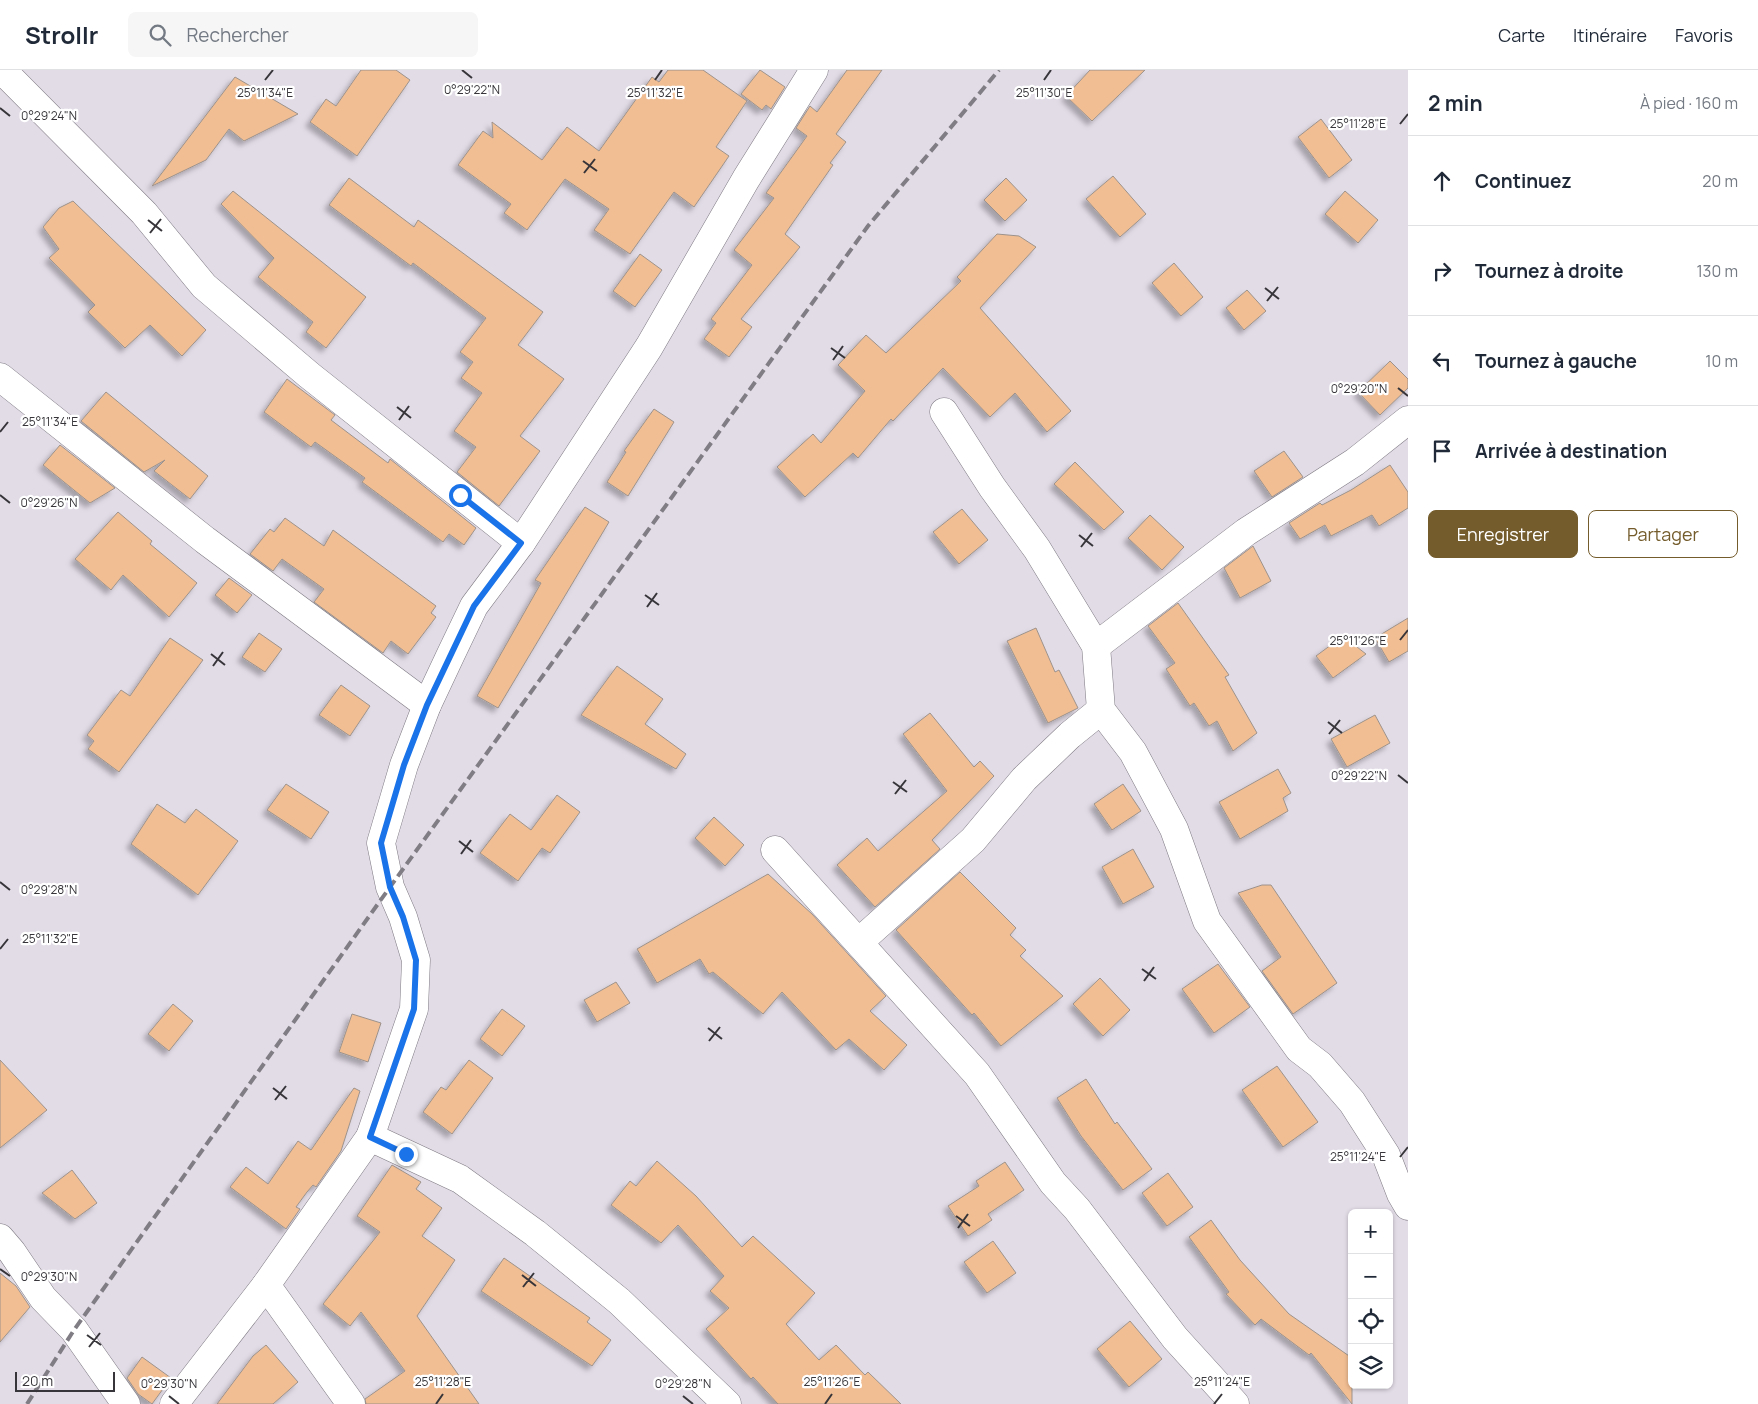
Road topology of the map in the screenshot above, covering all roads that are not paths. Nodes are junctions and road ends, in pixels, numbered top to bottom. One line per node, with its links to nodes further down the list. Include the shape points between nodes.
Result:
1 (2, 70): 6 (street, via 144,213 204,286 309,375)
2 (814, 70): 6 (street, via 746,179 649,347)
3 (0, 377): 8 (street, via 206,540)
4 (944, 412): 7 (street, via 1037,549)
5 (1408, 420): 7 (street, via 1355,462 1246,532)
6 (521, 543): 8 (street, via 474,606)
7 (1096, 646): 9 (street)
8 (427, 705): 12 (street, via 404,765 381,843 390,887 416,960 414,1009)
9 (1102, 710): 11 (street, via 1024,779 973,840); 13 (street, via 1133,752 1174,829 1207,921 1298,1049 1320,1065 1352,1102 1386,1155)
10 (775, 850): 11 (street)
11 (859, 942): 20 (street, via 977,1074 1053,1183 1077,1209 1175,1338)
12 (370, 1137): 15 (street); 19 (street, via 460,1179 535,1232 619,1301)
13 (1408, 1206)
14 (0, 1238): 16 (street, via 43,1298 74,1330)
15 (266, 1285): 17 (street); 18 (street)
16 (126, 1404)
17 (174, 1404)
18 (351, 1404)
19 (727, 1404)
20 (1235, 1404)

